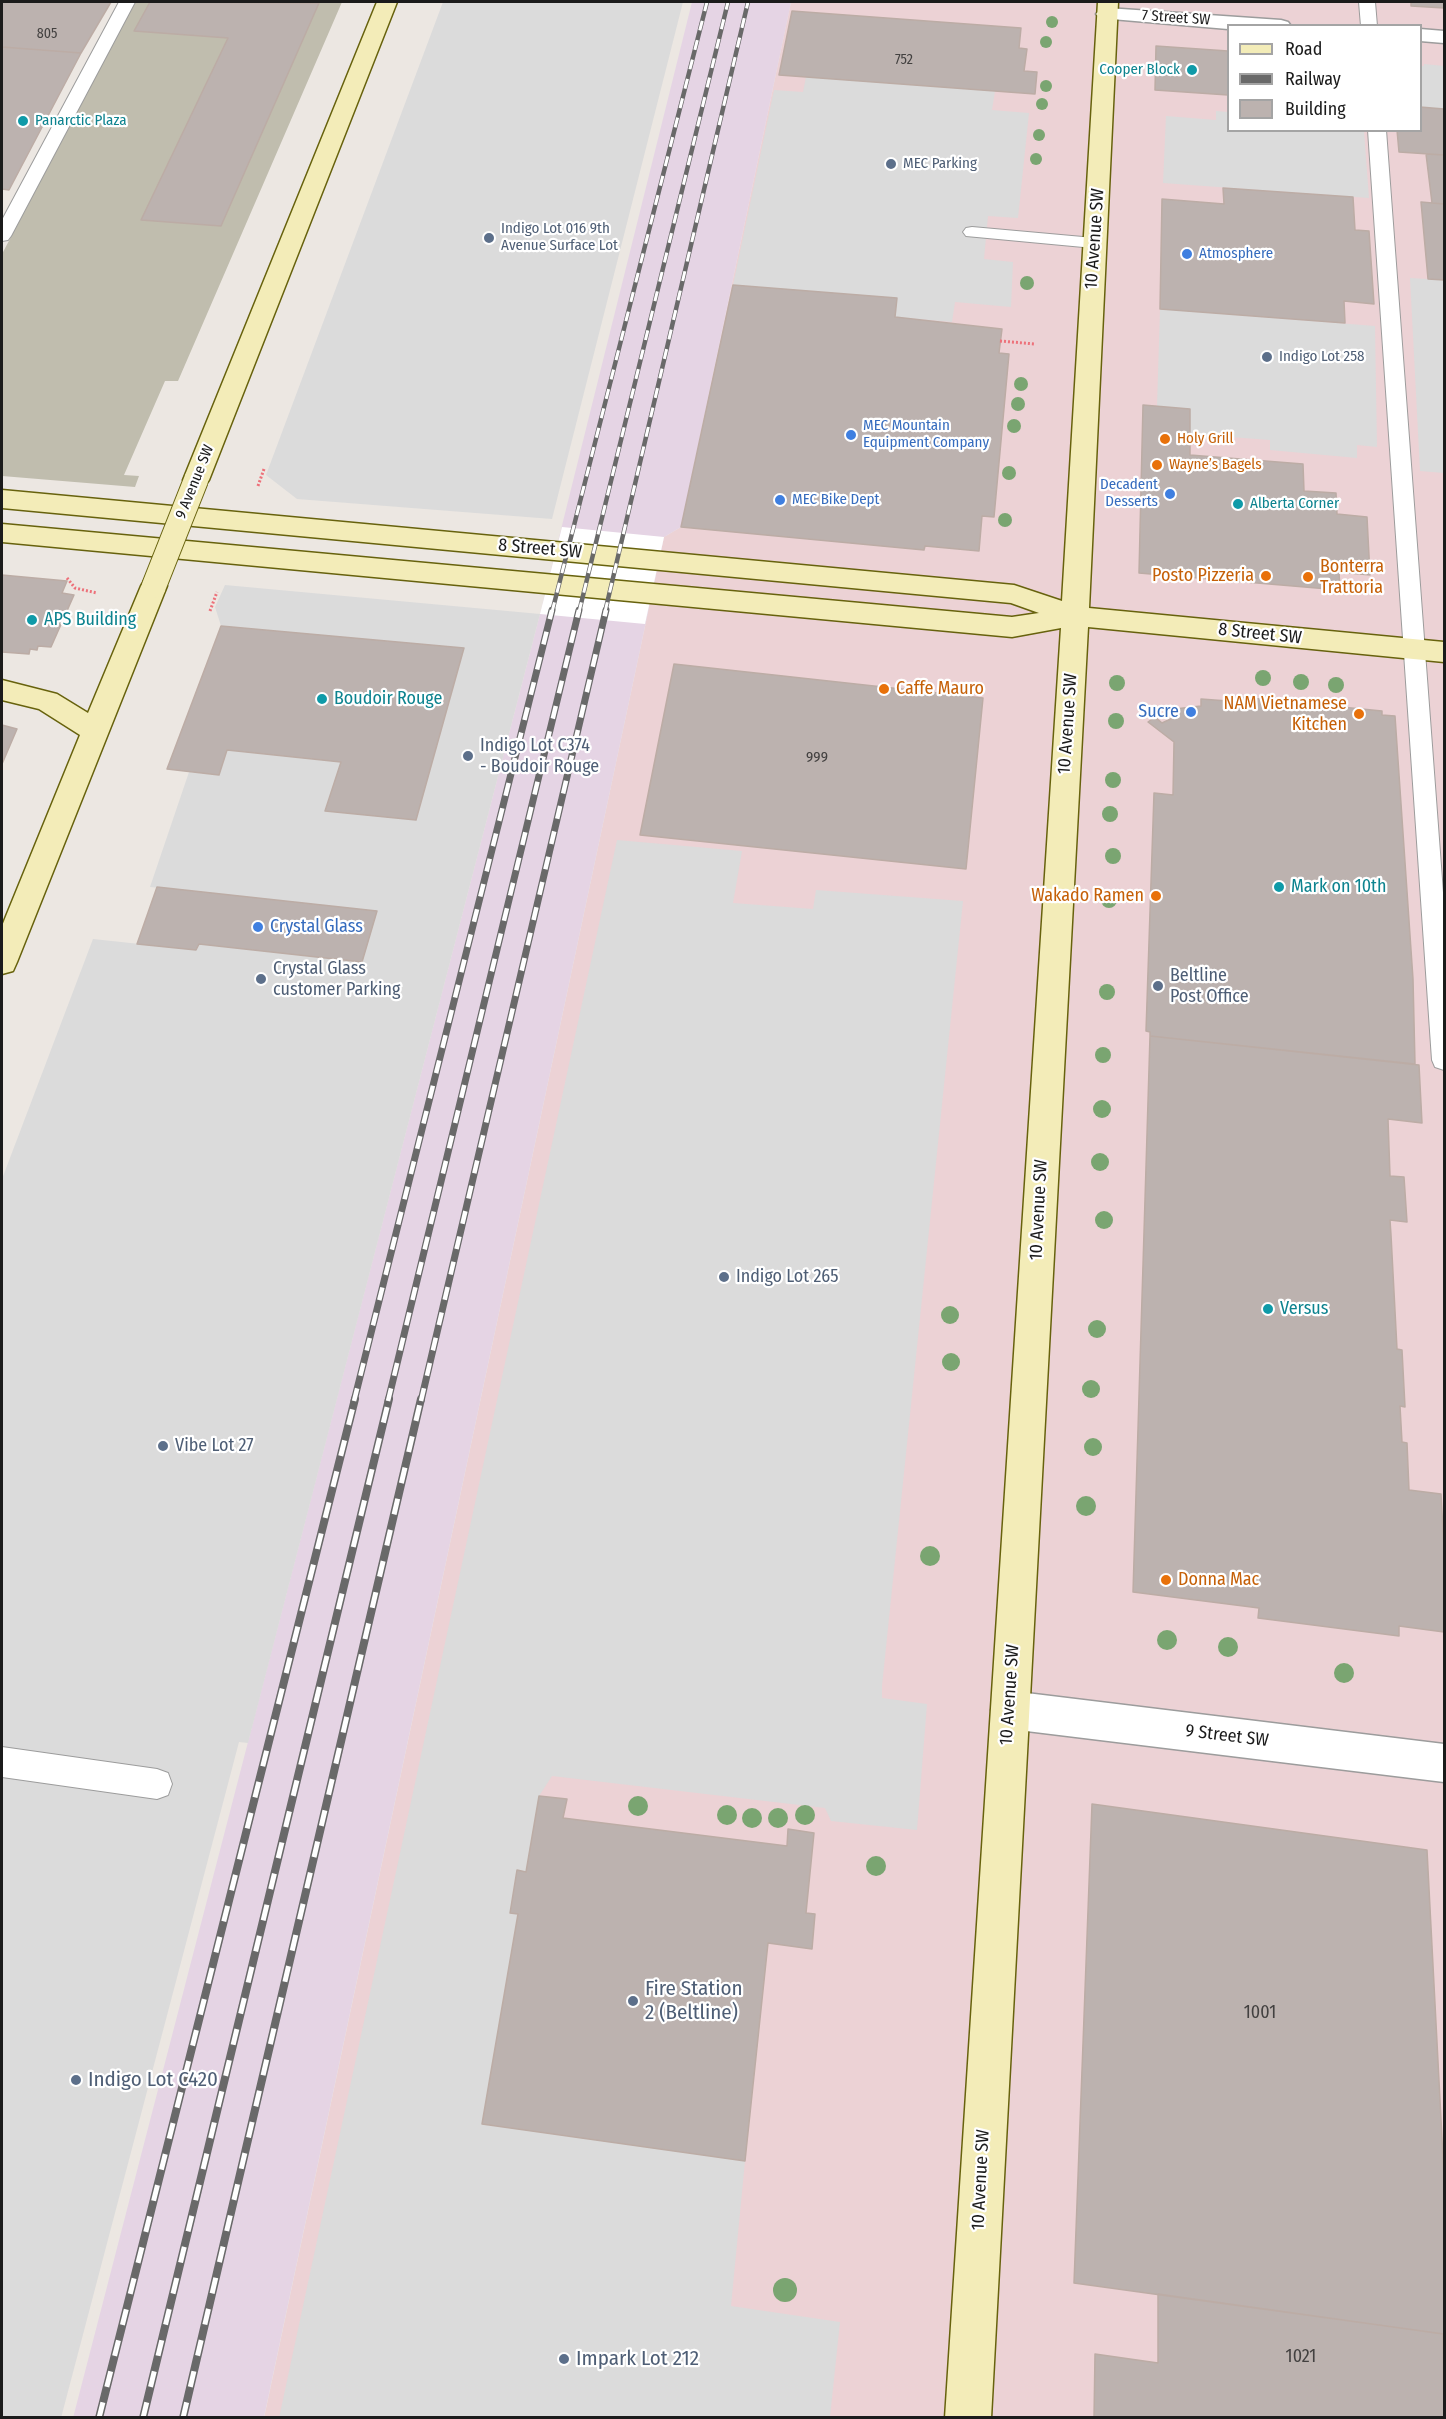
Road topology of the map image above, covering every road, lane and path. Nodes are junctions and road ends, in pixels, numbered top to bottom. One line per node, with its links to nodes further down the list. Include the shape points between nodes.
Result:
1 (127, 2): 11 (lane)
2 (387, 2): 23 (main road, 9 Avenue SW, bridge)
3 (1367, 2): 6 (lane)
4 (1108, 8): 5 (street, 7 Street SW); 12 (main road, 10 Avenue SW)
5 (1262, 24)
6 (1369, 24)
7 (1422, 35): 8 (street)
8 (1444, 37)
9 (1377, 132): 20 (lane)
10 (972, 232): 12 (lane)
11 (2, 236)
12 (1094, 243): 19 (main road, 10 Avenue SW)
13 (1000, 341): 14 (path)
14 (1035, 344)
15 (2, 499): 19 (main road, 8 Street SW, via 1014,594)
16 (2, 533): 19 (main road, 8 Street SW, via 1012,627)
17 (220, 585): 18 (path)
18 (210, 611)
19 (1075, 616): 20 (main road, 8 Street SW); 26 (main road, 10 Avenue SW)
20 (1415, 649): 21 (main road, 8 Street SW); 25 (lane)
21 (1444, 652)
22 (2, 690): 23 (main road, via 47,701)
23 (95, 731): 24 (main road, 9 Avenue SW)
24 (2, 962)
25 (1444, 1060)
26 (1010, 1710): 28 (street, 9 Street SW); 30 (main road, 10 Avenue SW)
27 (2, 1762): 29 (lane)
28 (1444, 1763)
29 (157, 1784)
30 (968, 2418)

